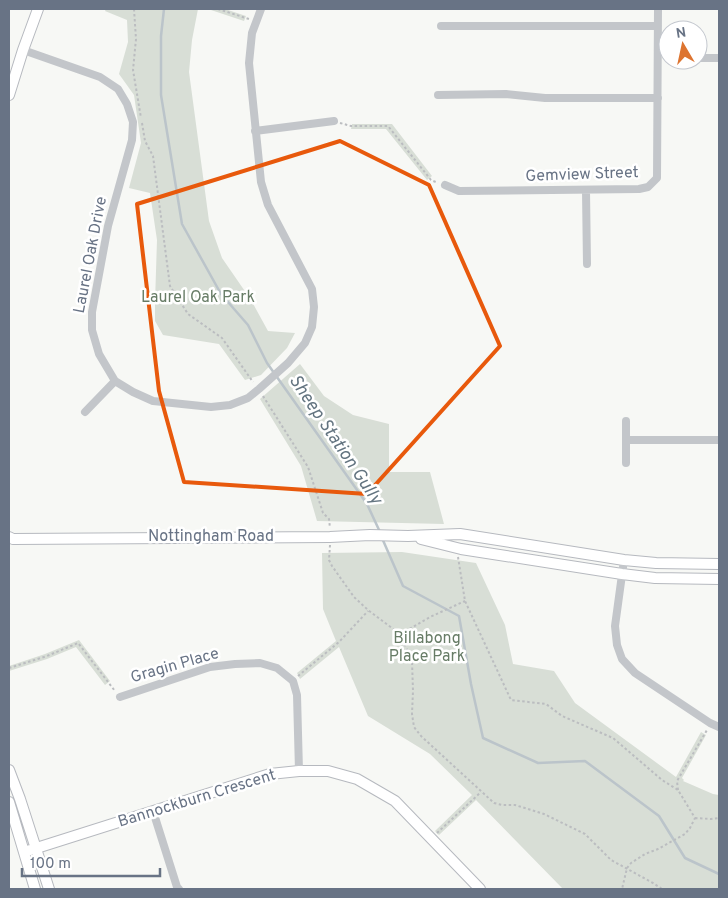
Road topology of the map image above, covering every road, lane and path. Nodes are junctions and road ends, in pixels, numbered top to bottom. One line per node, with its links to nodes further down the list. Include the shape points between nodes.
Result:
1 (38, 9): 8 (street)
2 (134, 9): 19 (path, via 133,70 145,141 153,156 170,286 188,314 222,338)
3 (218, 9): 5 (path)
4 (261, 9): 5 (street, Laurel Oak Drive)
5 (256, 22): 14 (street, Laurel Oak Drive, via 248,62)
6 (441, 26): 7 (street)
7 (658, 26)
8 (22, 50): 10 (street); 18 (street, Laurel Oak Drive, via 100,77 118,89 128,104 133,122 132,140 108,226 92,312 92,330 99,354)
9 (658, 70): 12 (street, Gemview Street)
10 (9, 95)
11 (438, 95): 12 (street)
12 (658, 98): 16 (street, Gemview Street, via 657,178 639,190)
13 (334, 121): 14 (street); 15 (path, via 352,126 388,126 431,180)
14 (255, 132): 19 (street, Laurel Oak Drive, via 261,182 268,204 312,289 314,307 312,326 305,343)
15 (445, 185): 16 (street, Gemview Street, via 459,191)
16 (586, 191): 17 (street)
17 (588, 264)
18 (115, 381): 19 (street, Laurel Oak Drive, via 153,401 211,407 230,405 248,398); 20 (street)
19 (259, 389): 26 (path, via 308,467 322,513 330,519)
20 (85, 412)
21 (626, 421): 22 (street)
22 (626, 440): 23 (street); 24 (street)
23 (719, 440)
24 (626, 463)
25 (408, 536): 26 (street, Nottingham Road); 29 (street, Nottingham Road, via 460,534); 31 (street, Nottingham Road, via 461,549)
26 (330, 537): 27 (street, Nottingham Road); 34 (path, via 329,560 332,566 354,597)
27 (10, 539)
28 (458, 556): 33 (path)
29 (624, 560): 30 (street, Nottingham Road); 31 (street)
30 (719, 564)
31 (622, 574): 32 (street, Nottingham Road); 39 (street, via 615,626 622,659 635,673)
32 (719, 579)
33 (466, 600): 35 (path); 43 (path, via 511,700 546,704 562,716 613,738)
34 (368, 610): 35 (path); 37 (path, via 339,642)
35 (400, 634): 44 (path, via 412,661 414,728)
36 (9, 668): 38 (path, via 78,644)
37 (293, 681): 38 (street, Gragin Place, via 277,668 235,664 210,667); 42 (street, via 297,695)
38 (120, 697)
39 (710, 723): 40 (street); 43 (path, via 677,781)
40 (719, 727)
41 (9, 770): 50 (street)
42 (299, 771): 46 (street, Bannockburn Crescent, via 270,774); 49 (street, Bannockburn Crescent, via 328,771 357,779 395,801)
43 (678, 790): 47 (path)
44 (482, 792): 49 (path); 52 (path, via 494,803 515,805 544,814 585,834 611,860)
45 (9, 802): 51 (street)
46 (153, 811): 50 (street, Bannockburn Crescent); 55 (street)
47 (695, 818): 48 (path); 52 (path, via 685,834 645,854)
48 (719, 818)
49 (432, 838): 56 (street, Bannockburn Crescent)
50 (36, 848): 51 (street, Bannockburn Crescent); 54 (street)
51 (24, 852): 53 (street)
52 (627, 868): 57 (path); 58 (path)
53 (35, 889)
54 (49, 889)
55 (179, 889)
56 (480, 889)
57 (622, 889)
58 (662, 889)

